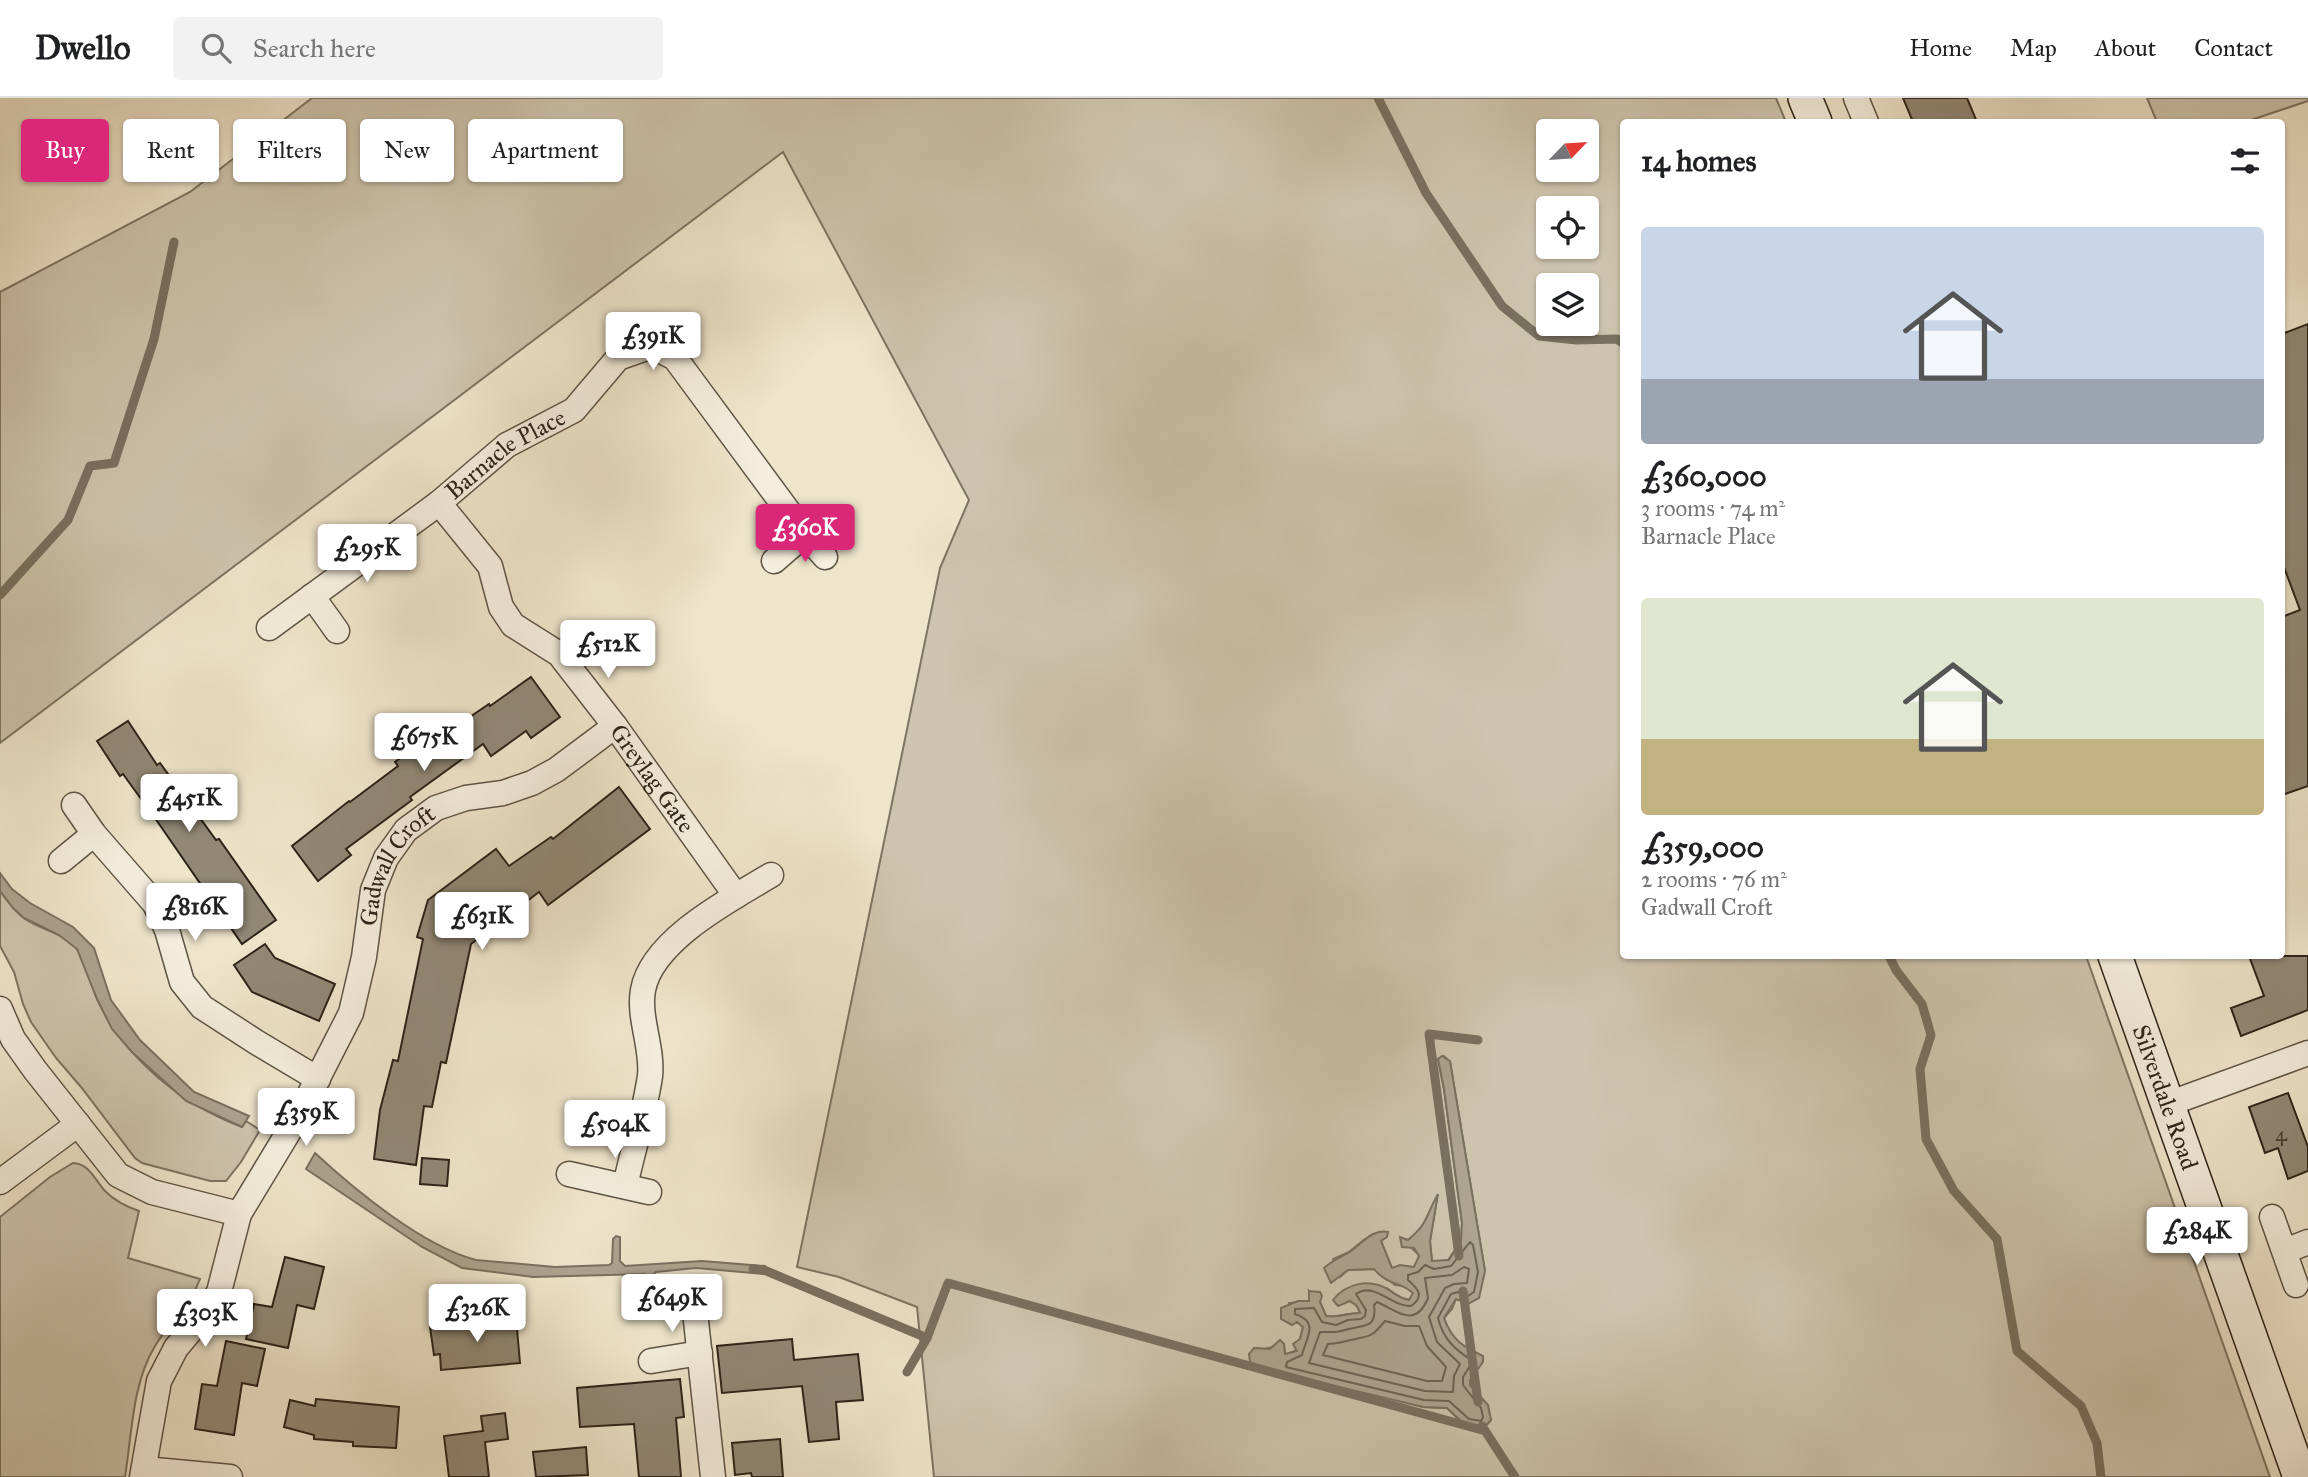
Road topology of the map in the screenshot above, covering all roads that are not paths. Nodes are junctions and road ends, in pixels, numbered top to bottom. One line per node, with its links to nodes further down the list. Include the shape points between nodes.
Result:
1 (1805, 98): 3 (main road)
2 (1856, 98): 4 (street)
3 (1814, 119)
4 (1865, 119)
5 (439, 503): 6 (street, Barnacle Place, via 507,445 574,410 618,358 652,346 675,358); 9 (street); 12 (street, Greylag Gate, via 490,566 501,607 513,625 559,654)
6 (805, 534): 7 (street, Barnacle Place); 8 (street)
7 (825, 557)
8 (774, 561)
9 (312, 596): 10 (street); 11 (street)
10 (269, 628)
11 (337, 631)
12 (615, 726): 17 (street, Greylag Gate); 21 (street, Gadwall Croft, via 532,783 436,808 406,830 386,858 373,890 351,1013)
13 (74, 804): 14 (street)
14 (94, 834): 15 (street); 21 (street, via 155,904 182,982 202,1007)
15 (61, 860)
16 (771, 875): 17 (street)
17 (736, 897): 26 (street, via 673,940 651,967 642,991 650,1075)
18 (2116, 959): 22 (main road, Silverdale Road)
19 (0, 1009): 23 (street, via 13,1039)
20 (2308, 1053): 22 (street)
21 (318, 1079): 28 (street, Gadwall Croft)
22 (2168, 1104): 39 (main road, Silverdale Road)
23 (78, 1124): 25 (street); 28 (street, via 110,1167 135,1185)
24 (569, 1174): 26 (street)
25 (0, 1182)
26 (625, 1186): 27 (street)
27 (649, 1192)
28 (239, 1214): 36 (street, Gadwall Croft, via 219,1292 176,1348 159,1381)
29 (2272, 1217): 31 (street)
30 (2308, 1242): 31 (street)
31 (2284, 1251): 32 (street)
32 (2296, 1285)
33 (696, 1321): 34 (street)
34 (700, 1353): 35 (street); 38 (street)
35 (651, 1361)
36 (143, 1473): 37 (street)
37 (230, 1477)
38 (713, 1477)
39 (2300, 1477)

